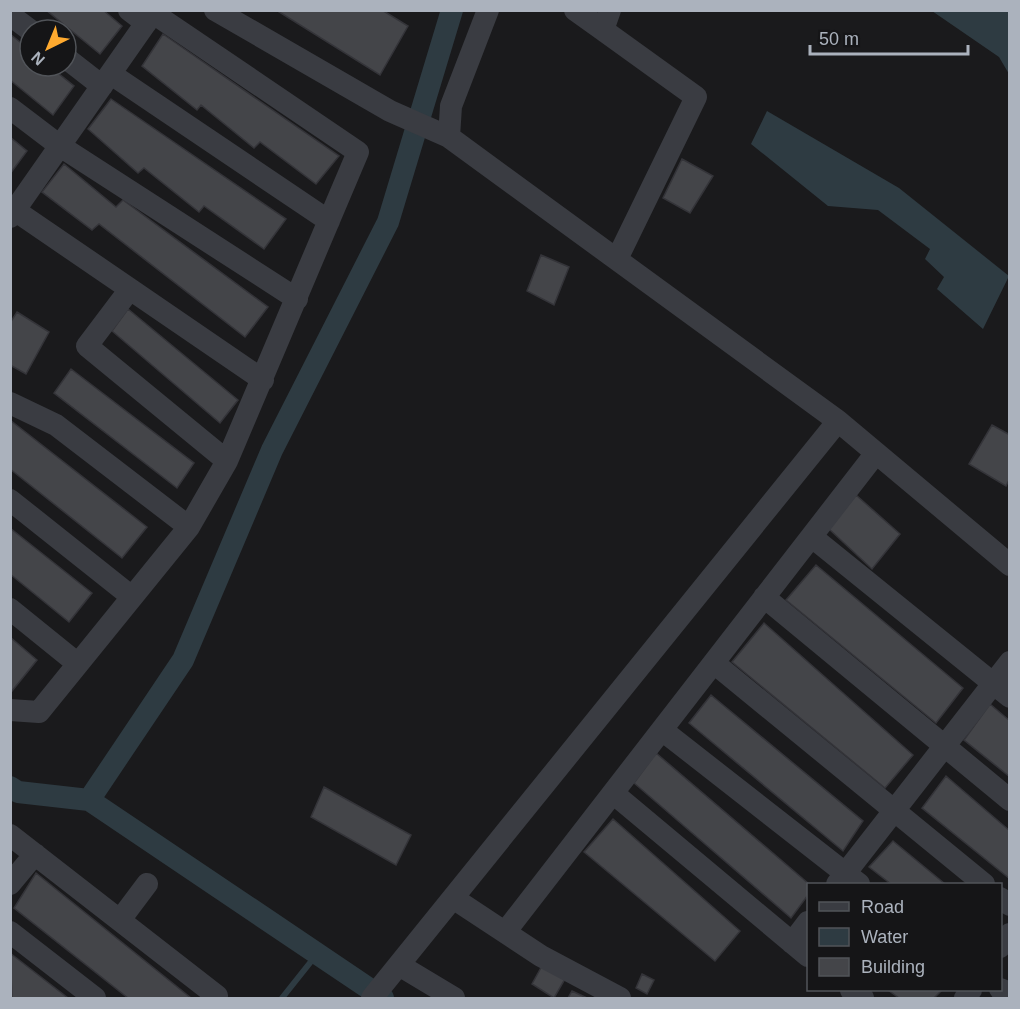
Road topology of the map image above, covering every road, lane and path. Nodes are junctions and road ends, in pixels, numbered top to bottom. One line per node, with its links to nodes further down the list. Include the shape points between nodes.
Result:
1 (215, 10): 9 (street, via 390,111)
2 (488, 10): 9 (street, via 451,106)
3 (575, 10): 5 (street)
4 (146, 14): 7 (street); 12 (street, via 358,152)
5 (607, 20): 13 (street, via 696,97)
6 (78, 65): 7 (street)
7 (106, 80): 10 (street); 12 (street)
8 (10, 108): 10 (street)
9 (449, 137): 13 (street)
10 (60, 146): 11 (street); 15 (street)
11 (12, 212): 14 (street)
12 (329, 221): 15 (street)
13 (617, 260): 18 (street)
14 (130, 289): 16 (street); 20 (street, via 87,346)
15 (297, 299): 16 (street)
16 (263, 380): 20 (street)
17 (10, 403): 22 (street, via 56,424)
18 (838, 421): 19 (street); 44 (street)
19 (876, 453): 23 (street); 24 (street)
20 (228, 460): 22 (street)
21 (10, 500): 25 (street)
22 (189, 527): 25 (street)
23 (812, 537): 26 (street); 31 (street)
24 (1010, 565)
25 (132, 597): 30 (street)
26 (765, 597): 29 (street); 34 (street)
27 (10, 609): 30 (street)
28 (1010, 662): 31 (street)
29 (714, 663): 33 (street); 37 (street)
30 (78, 664): 32 (street, via 39,711)
31 (1001, 690): 34 (street)
32 (10, 710)
33 (662, 730): 35 (street); 40 (street)
34 (944, 746): 36 (street); 37 (street)
35 (613, 794): 47 (street); 49 (street)
36 (1010, 800)
37 (894, 810): 40 (street); 41 (street)
38 (10, 835): 39 (street)
39 (35, 854): 42 (street); 45 (street)
40 (847, 881)
41 (982, 883)
42 (10, 884)
43 (147, 884): 45 (street)
44 (453, 898): 47 (street); 50 (street)
45 (120, 920): 52 (street, via 217,996)
46 (807, 926): 49 (street)
47 (506, 931): 55 (street, via 541,956)
48 (10, 932): 51 (street)
49 (800, 950)
50 (397, 968): 53 (street); 54 (street)
51 (94, 999)
52 (215, 999)
53 (372, 999)
54 (454, 999)
55 (620, 999)

